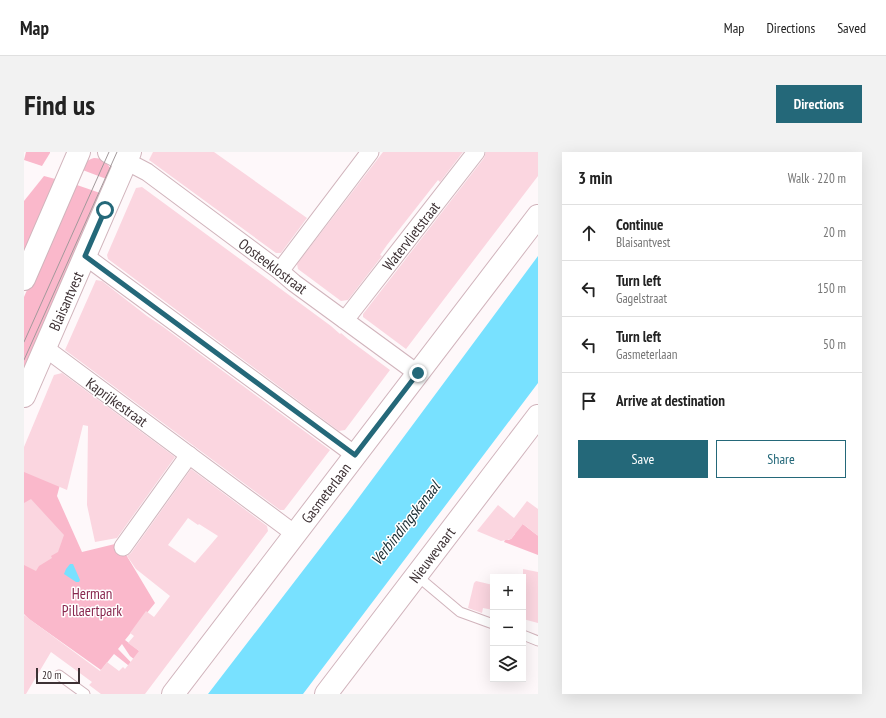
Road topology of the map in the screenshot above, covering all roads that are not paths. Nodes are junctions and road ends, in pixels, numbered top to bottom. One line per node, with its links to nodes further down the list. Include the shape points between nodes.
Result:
1 (79, 152): 8 (main road)
2 (370, 152): 7 (street)
3 (476, 152): 9 (street, Watervlietstraat)
4 (122, 155): 6 (main road, Blaisantvest); 7 (street, Oosteeklostraat)
5 (538, 216): 11 (main road, Gasmeterlaan)
6 (85, 256): 10 (main road, Blaisantvest); 15 (street)
7 (280, 271): 9 (street, Oosteeklostraat)
8 (24, 279)
9 (345, 320): 11 (street, Oosteeklostraat)
10 (45, 348): 12 (main road, Blaisantvest); 14 (street, Kaprijkestraat)
11 (418, 373): 15 (main road, Gasmeterlaan)
12 (24, 396)
13 (538, 416): 18 (main road, Nieuwevaart)
14 (189, 455): 16 (street, Kaprijkestraat); 17 (street)
15 (355, 455): 16 (main road, Gasmeterlaan)
16 (295, 534): 24 (main road, Gasmeterlaan)
17 (123, 547)
18 (416, 575): 19 (lane, via 460,612); 25 (main road, Nieuwevaart)
19 (490, 623)
20 (526, 636): 21 (lane)
21 (538, 641)
22 (59, 674): 23 (lane)
23 (86, 694)
24 (173, 694)
25 (326, 694)

